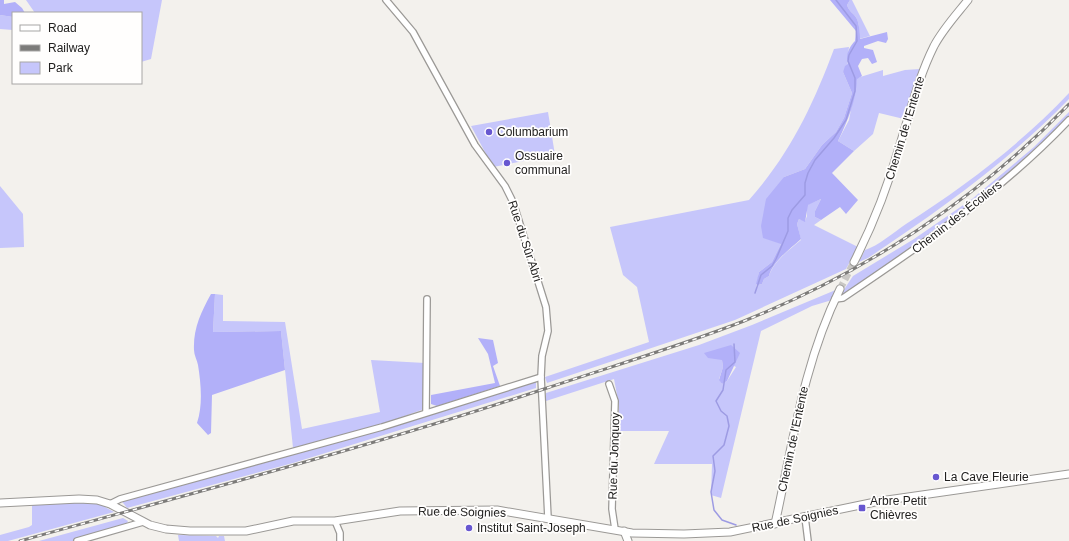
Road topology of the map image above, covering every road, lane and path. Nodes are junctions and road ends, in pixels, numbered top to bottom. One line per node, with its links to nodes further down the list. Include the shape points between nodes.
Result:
1 (386, 0): 8 (street, Rue du Sûr Abri, via 413,32 474,145 505,186 513,202 546,306 548,331 542,356)
2 (968, 0): 4 (street, Chemin de l'Entente, via 948,24 920,78 884,195)
3 (1069, 120): 7 (street, Chemin des Écoliers, via 1024,164 937,234 843,298)
4 (854, 262)
5 (840, 289): 7 (street, Chemin de l'Entente)
6 (427, 299): 10 (street)
7 (835, 299): 18 (street, Chemin de l'Entente, via 811,361)
8 (541, 376): 10 (street); 15 (street, Rue du Sûr Abri)
9 (609, 384): 19 (street, Rue du Jonquoy, via 615,401 612,509)
10 (426, 412): 13 (street, via 120,499)
11 (1069, 474): 14 (street, Rue de Soignies, via 880,502)
12 (0, 503): 13 (street, Rue de Soignies, via 85,499)
13 (110, 504): 17 (street, Rue de Soignies)
14 (805, 517): 18 (street, Rue de Soignies); 25 (street)
15 (548, 518): 16 (street, Rue de Soignies, via 497,510 400,511); 19 (street, Rue de Soignies)
16 (335, 521): 17 (street, Rue de Soignies, via 293,521 232,532 166,529); 23 (street)
17 (143, 522): 22 (street)
18 (775, 524): 21 (street, Rue de Soignies, via 730,532)
19 (615, 529): 20 (street, Rue de Soignies)
20 (624, 531): 21 (street, Rue de Soignies); 24 (street)
21 (632, 533): 24 (street)
22 (77, 541)
23 (340, 541)
24 (628, 541)
25 (808, 541)

